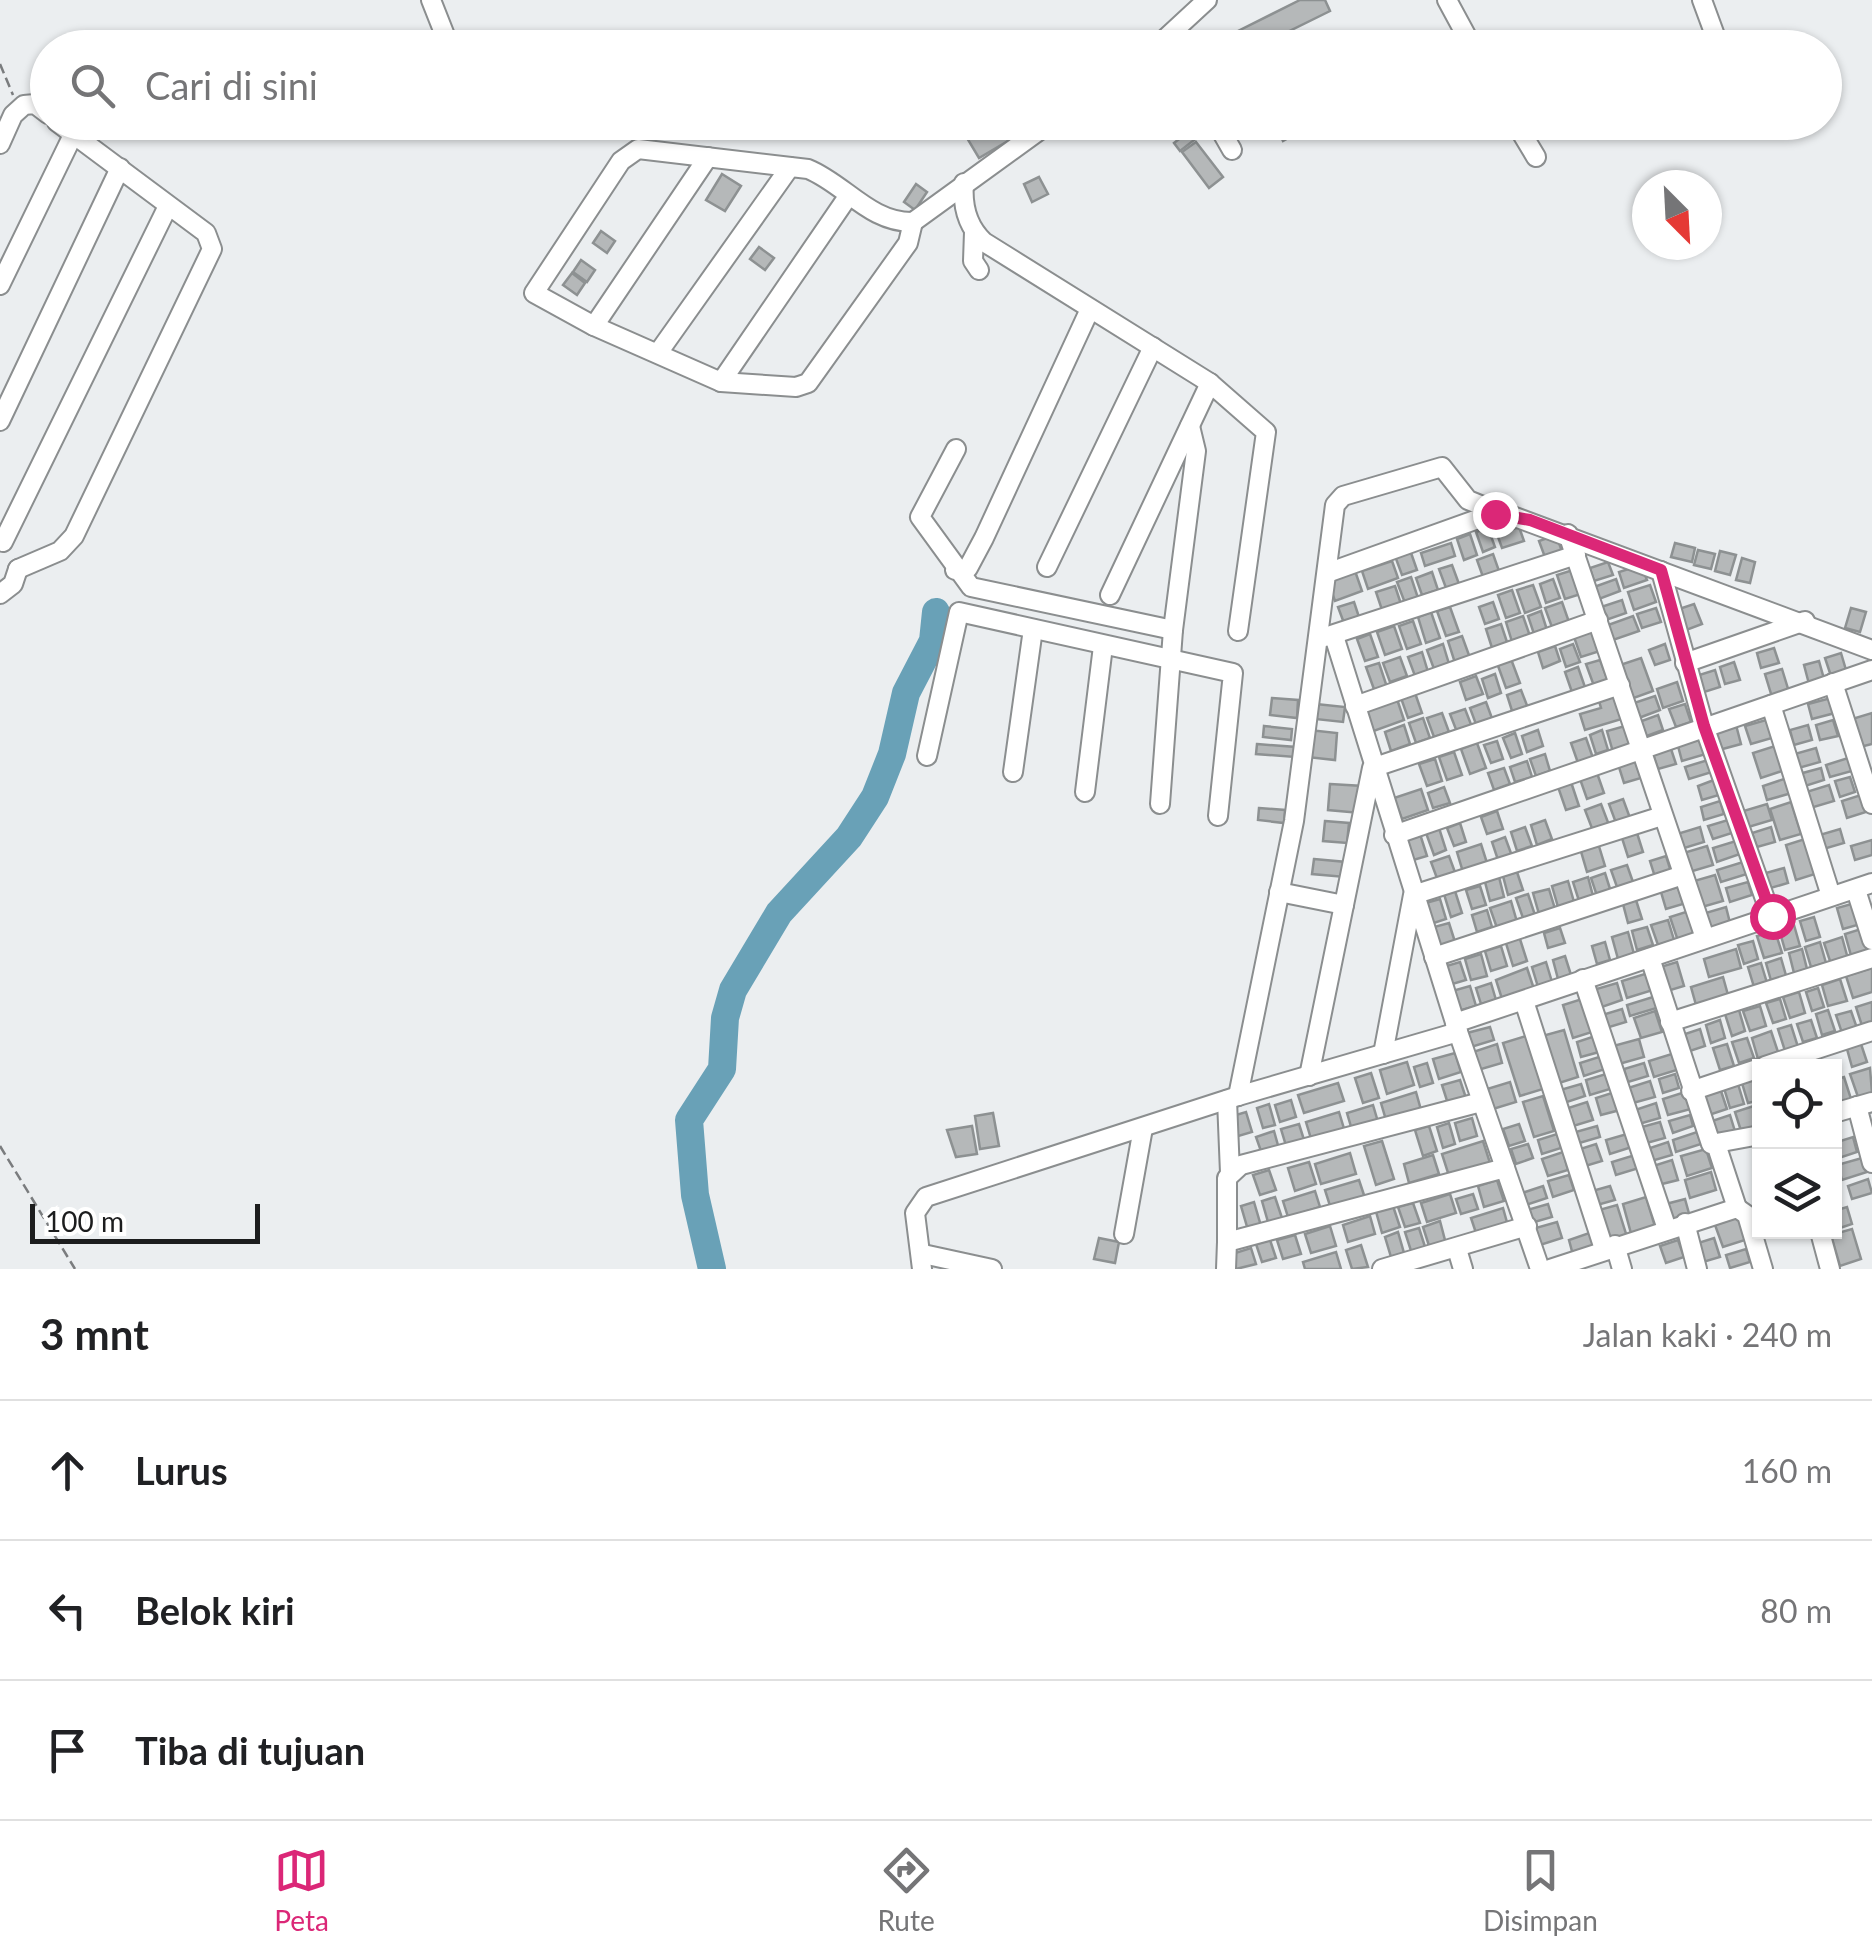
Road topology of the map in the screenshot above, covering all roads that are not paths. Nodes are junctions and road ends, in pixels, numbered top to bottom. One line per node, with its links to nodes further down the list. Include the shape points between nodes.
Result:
1 (432, 0): 5 (street)
2 (1447, 0): 7 (street)
3 (1702, 0): 8 (street)
4 (1203, 2): 6 (street)
5 (443, 30)
6 (1178, 30)
7 (1463, 30)
8 (1713, 30)
9 (30, 105): 15 (street, via 18,108)
10 (71, 140): 27 (street)
11 (80, 140): 20 (street)
12 (1026, 140): 21 (street)
13 (1226, 140): 16 (street)
14 (1526, 140): 18 (street)
15 (0, 144)
16 (1232, 150)
17 (708, 157): 19 (street); 29 (street); 29 (street, via 638,149 626,156 534,289)
18 (1536, 157)
19 (790, 167): 22 (street, via 818,174); 31 (street)
20 (120, 168): 23 (street); 34 (street)
21 (964, 184): 24 (street); 25 (street)
22 (849, 195): 24 (street, via 888,218); 32 (street)
23 (168, 206): 39 (street); 42 (street, via 211,237 212,249 74,536 60,551)
24 (913, 222): 32 (street, via 908,243 808,383)
25 (974, 232): 26 (street); 28 (street)
26 (979, 270)
27 (0, 285)
28 (1090, 310): 30 (street); 43 (street, via 984,538 968,568)
29 (594, 326): 31 (street)
30 (1154, 347): 33 (street); 41 (street)
31 (658, 354): 32 (street)
32 (721, 382)
33 (1210, 383): 35 (street); 52 (street, via 1268,437)
34 (0, 421)
35 (1190, 426): 47 (street); 51 (street, via 1196,451)
36 (956, 448): 43 (street, via 920,517)
37 (1500, 512): 38 (street); 45 (street); 45 (street, via 1468,500 1442,467 1342,496 1335,505)
38 (1568, 534): 40 (street); 44 (street)
39 (1, 541): 42 (street)
40 (1576, 556): 48 (street); 53 (street)
41 (1048, 568)
42 (18, 569): 46 (street, via 14,584)
43 (955, 570): 51 (street, via 971,587)
44 (1661, 570): 49 (street); 57 (street)
45 (1327, 573): 53 (street)
46 (0, 594)
47 (1110, 594)
48 (1598, 620): 60 (street); 62 (street)
49 (1805, 621): 55 (street); 57 (street)
50 (1033, 629): 54 (street); 65 (street, via 959,612); 67 (street)
51 (1173, 630): 56 (street)
52 (1238, 631)
53 (1326, 637): 62 (street); 76 (street)
54 (1103, 646): 56 (street); 68 (street)
55 (1872, 650)
56 (1170, 661): 69 (street); 71 (street, via 1233,673)
57 (1686, 663): 63 (street)
58 (1872, 670): 59 (street)
59 (1834, 684): 61 (street); 70 (street)
60 (1620, 685): 64 (street); 66 (street)
61 (1771, 705): 63 (street); 78 (street)
62 (1355, 706): 66 (street)
63 (1704, 726): 64 (street); 80 (street)
64 (1641, 748): 72 (street); 73 (street)
65 (927, 756)
66 (1372, 768): 73 (street); 79 (street)
67 (1013, 772)
68 (1085, 792)
69 (1160, 804)
70 (1872, 804)
71 (1218, 816)
72 (1662, 816): 74 (street); 77 (street)
73 (1394, 835): 77 (street)
74 (1683, 875): 81 (street); 83 (street)
75 (1864, 886): 78 (street); 82 (street)
76 (1280, 892): 79 (street); 96 (street)
77 (1413, 895): 83 (street); 91 (street)
78 (1831, 896): 80 (street)
79 (1344, 905): 94 (street)
80 (1772, 916): 81 (street)
81 (1705, 938): 84 (street)
82 (1872, 940)
83 (1434, 957): 89 (street)
84 (1650, 958): 86 (street); 88 (street)
85 (1872, 958): 88 (street)
86 (1583, 980): 87 (street); 107 (street)
87 (1524, 1000): 89 (street); 111 (street)
88 (1670, 1022): 95 (street)
89 (1456, 1027): 91 (street); 97 (street)
90 (1872, 1030): 92 (street)
91 (1383, 1054): 94 (street)
92 (1786, 1059)
93 (1752, 1070): 95 (street)
94 (1309, 1076): 96 (street)
95 (1692, 1091): 101 (street, via 1709,1141)
96 (1232, 1098): 99 (street); 104 (street)
97 (1480, 1102): 103 (street); 104 (street)
98 (1865, 1104): 102 (street)
99 (1143, 1128): 108 (street); 113 (street, via 926,1197 915,1213)
100 (1752, 1137): 101 (street)
101 (1717, 1146): 105 (street)
102 (1872, 1163)
103 (1505, 1168): 106 (street); 110 (street)
104 (1230, 1173): 110 (street)
105 (1737, 1208): 107 (street); 122 (street, via 1747,1215)
106 (1527, 1226): 112 (street); 118 (street)
107 (1676, 1226): 111 (street); 121 (street)
108 (1124, 1234)
109 (1822, 1239): 123 (street)
110 (1227, 1242): 116 (street)
111 (1609, 1247): 119 (street); 120 (street)
112 (1457, 1250): 114 (street); 117 (street)
113 (922, 1261): 115 (street)
114 (1389, 1268)
115 (992, 1269)
116 (1226, 1269)
117 (1464, 1269)
118 (1540, 1269)
119 (1550, 1269)
120 (1622, 1269)
121 (1698, 1269)
122 (1763, 1269)
123 (1830, 1269)

